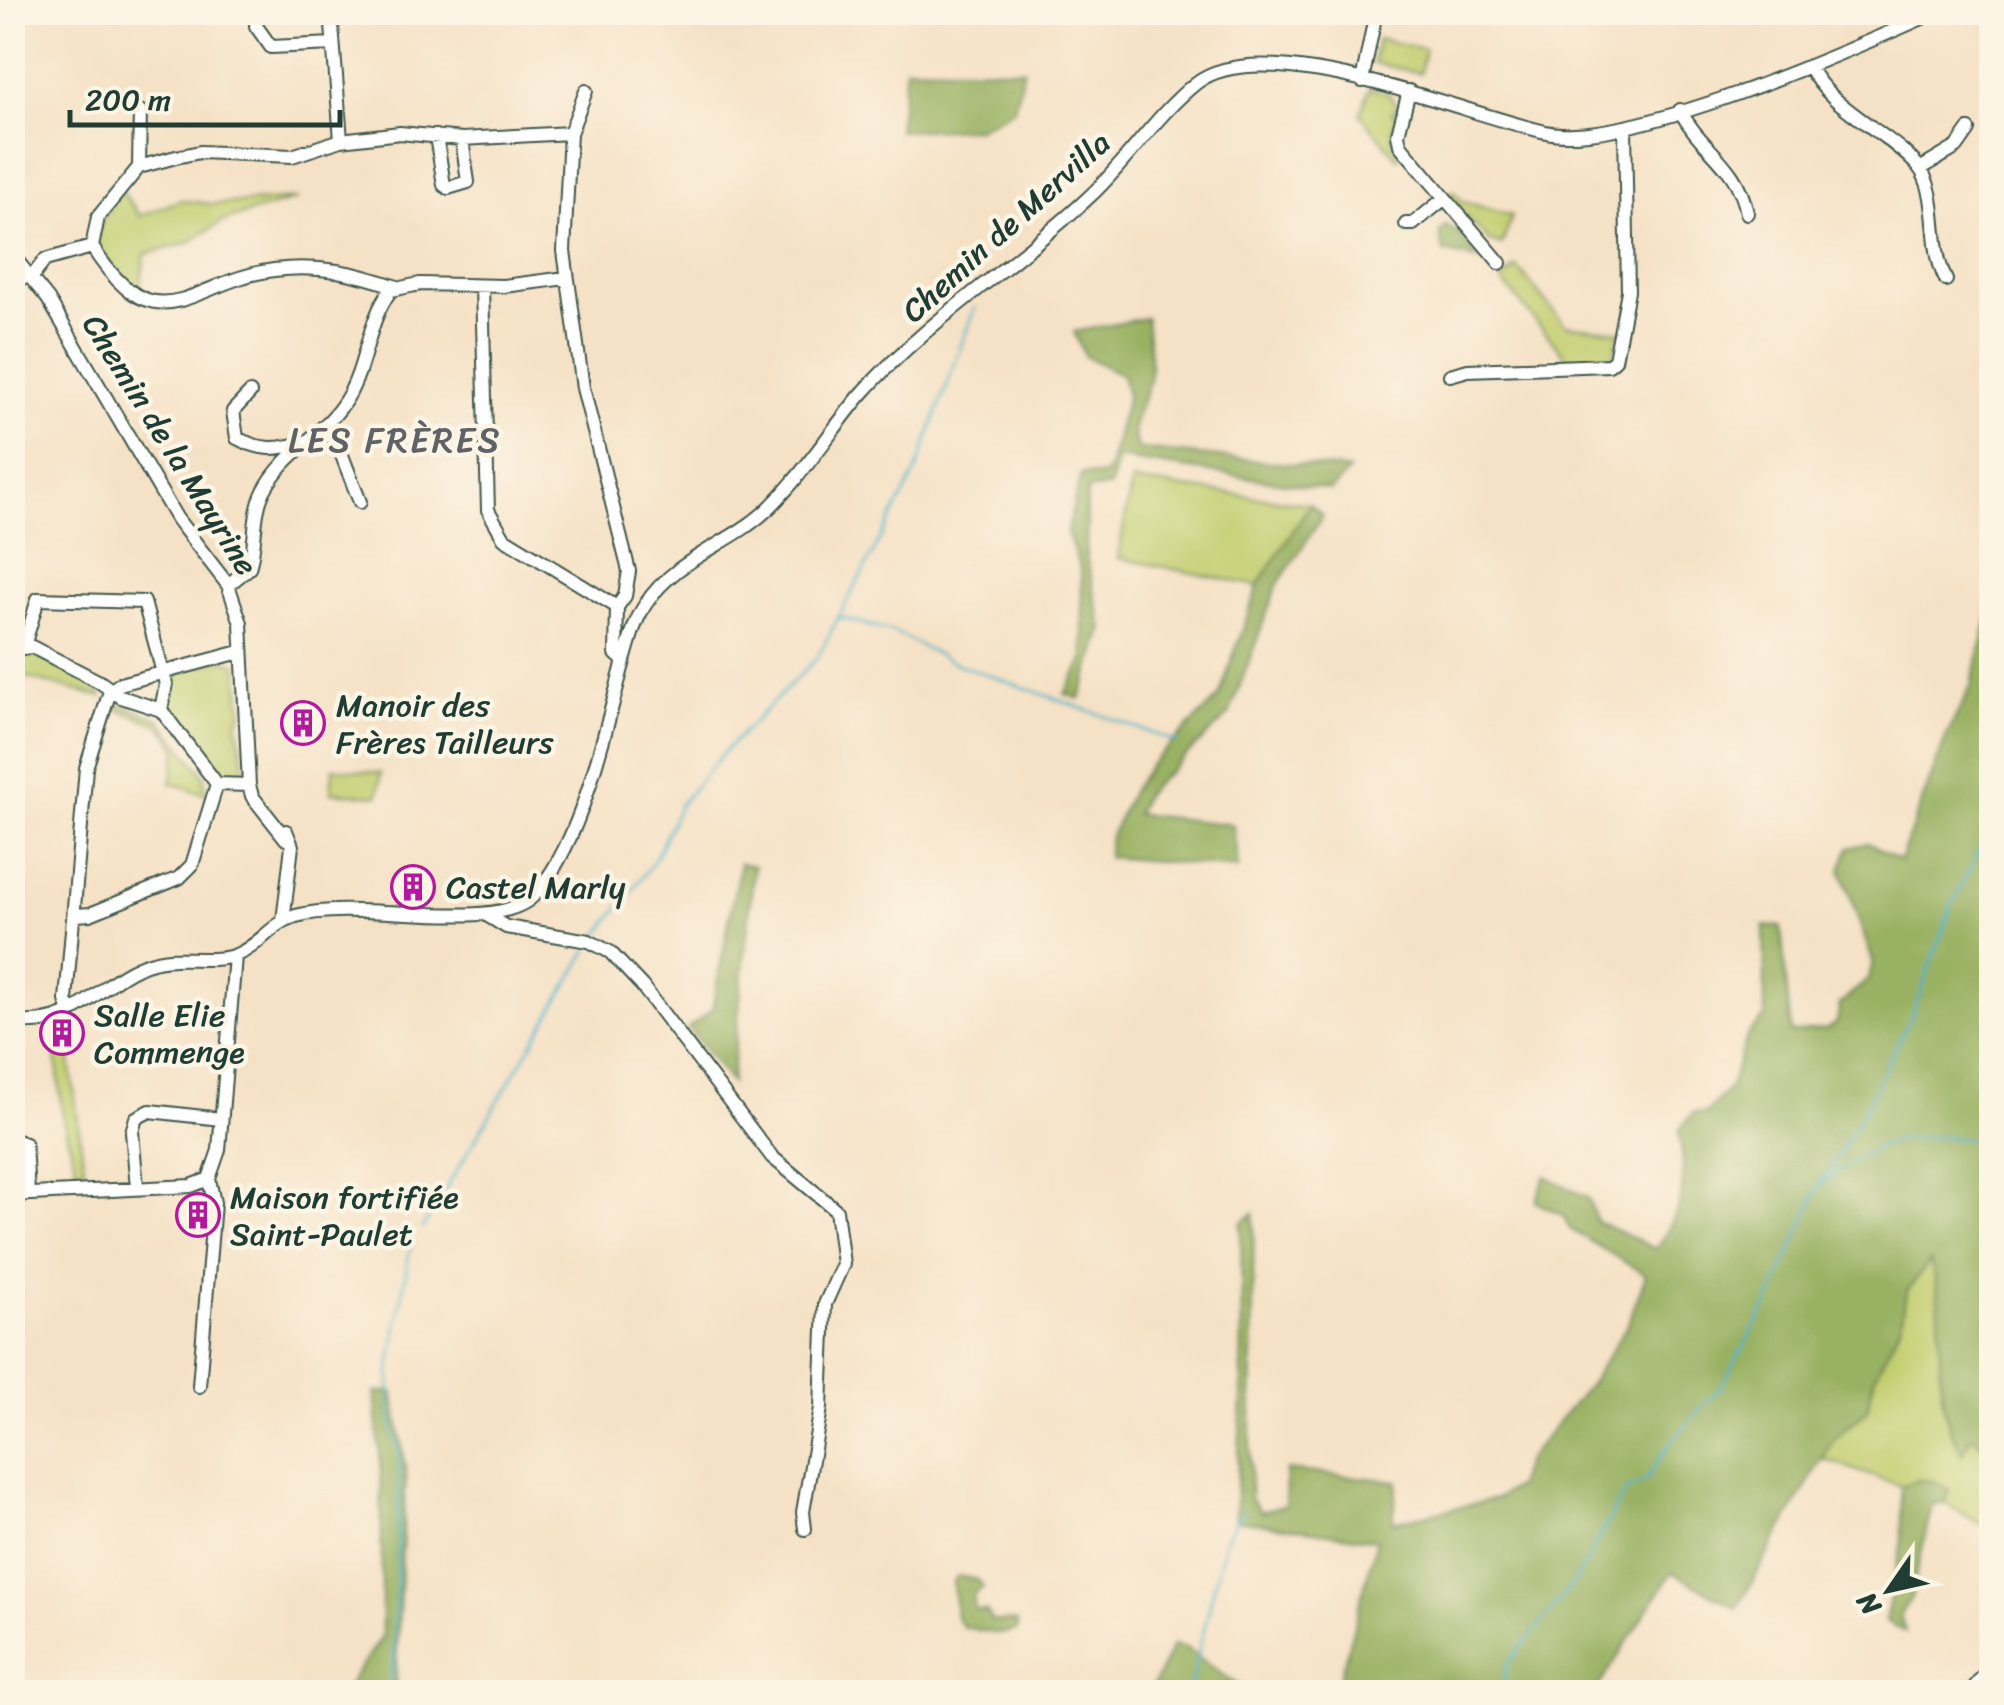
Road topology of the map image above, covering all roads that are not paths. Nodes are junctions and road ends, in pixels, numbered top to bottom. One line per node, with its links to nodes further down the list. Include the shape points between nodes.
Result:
1 (258, 12): 5 (street, via 256,26 271,47)
2 (331, 12): 5 (street)
3 (1376, 12): 7 (street)
4 (1936, 12): 6 (street, Chemin de Mervilla)
5 (333, 44): 17 (street)
6 (1815, 63): 10 (street, Chemin de Mervilla); 19 (street, via 1822,83)
7 (1362, 81): 9 (street, Chemin de Mervilla); 41 (street, Chemin de Mervilla, via 1247,65 1209,73 1086,200 877,379 772,506 676,571 640,613)
8 (586, 91): 14 (street)
9 (1409, 91): 12 (street, Chemin de Mervilla, via 1548,132); 20 (street, via 1400,145)
10 (1680, 110): 12 (street, Chemin de Mervilla); 21 (street, via 1742,187)
11 (140, 111): 18 (street)
12 (1624, 129): 32 (street, via 1628,292 1615,360)
13 (1970, 130): 19 (street)
14 (570, 133): 16 (street); 28 (street)
15 (436, 136): 16 (street); 16 (street, via 448,188 468,182); 17 (street)
16 (462, 139)
17 (341, 140): 18 (street, via 292,156 200,152)
18 (139, 167): 23 (street, via 98,217)
19 (1920, 169): 29 (street)
20 (1445, 198): 22 (street); 25 (street)
21 (1746, 212)
22 (1406, 224)
23 (92, 247): 24 (street); 26 (street, via 44,260); 31 (street, via 120,284 157,301 188,301 274,270 345,269)
24 (15, 262): 26 (street, Chemin de la Mayrine)
25 (1500, 264)
26 (32, 277): 27 (street); 37 (street, Chemin de la Mayrine, via 177,519)
27 (12, 278)
28 (566, 278): 30 (street); 38 (street, via 594,438 630,571)
29 (1946, 280)
30 (482, 286): 31 (street); 38 (street, via 488,510 504,538)
31 (397, 287): 34 (street, via 381,304 349,396)
32 (1450, 375)
33 (250, 393): 35 (street, via 233,411 238,438 277,449)
34 (323, 427): 35 (street); 36 (street, via 338,445)
35 (306, 442): 37 (street, via 263,492 249,568)
36 (360, 502)
37 (228, 585): 40 (street, Chemin de la Mayrine)
38 (617, 607): 41 (street, via 616,654)
39 (18, 648): 42 (street, via 38,598 138,600 148,606); 43 (street)
40 (240, 652): 42 (street); 46 (street, Chemin de la Mayrine)
41 (624, 661): 48 (street, via 590,784 553,866 527,902)
42 (162, 672): 43 (street); 44 (street)
43 (110, 691): 44 (street); 47 (street, via 86,768)
44 (161, 710): 45 (street)
45 (216, 784): 46 (street); 47 (street, via 192,865 180,878)
46 (250, 788): 49 (street, via 292,846)
47 (76, 915): 51 (street)
48 (488, 916): 49 (street, via 350,909); 60 (street, via 506,927 589,941 610,952 772,1157 836,1210 843,1264 825,1304 822,1408)
49 (283, 921): 50 (street)
50 (236, 956): 51 (street, via 146,964); 53 (street)
51 (70, 1013): 52 (street, via 41,1023)
52 (12, 1021)
53 (221, 1119): 55 (street, via 216,1167); 56 (street, via 150,1111 136,1118)
54 (12, 1139): 58 (street, via 25,1144)
55 (208, 1179): 56 (street, via 191,1186); 59 (street, via 214,1203)
56 (136, 1187): 58 (street)
57 (12, 1194): 58 (street)
58 (28, 1194)
59 (199, 1386)
60 (805, 1530)
61 (1992, 1665): 62 (street)
62 (1971, 1692)

